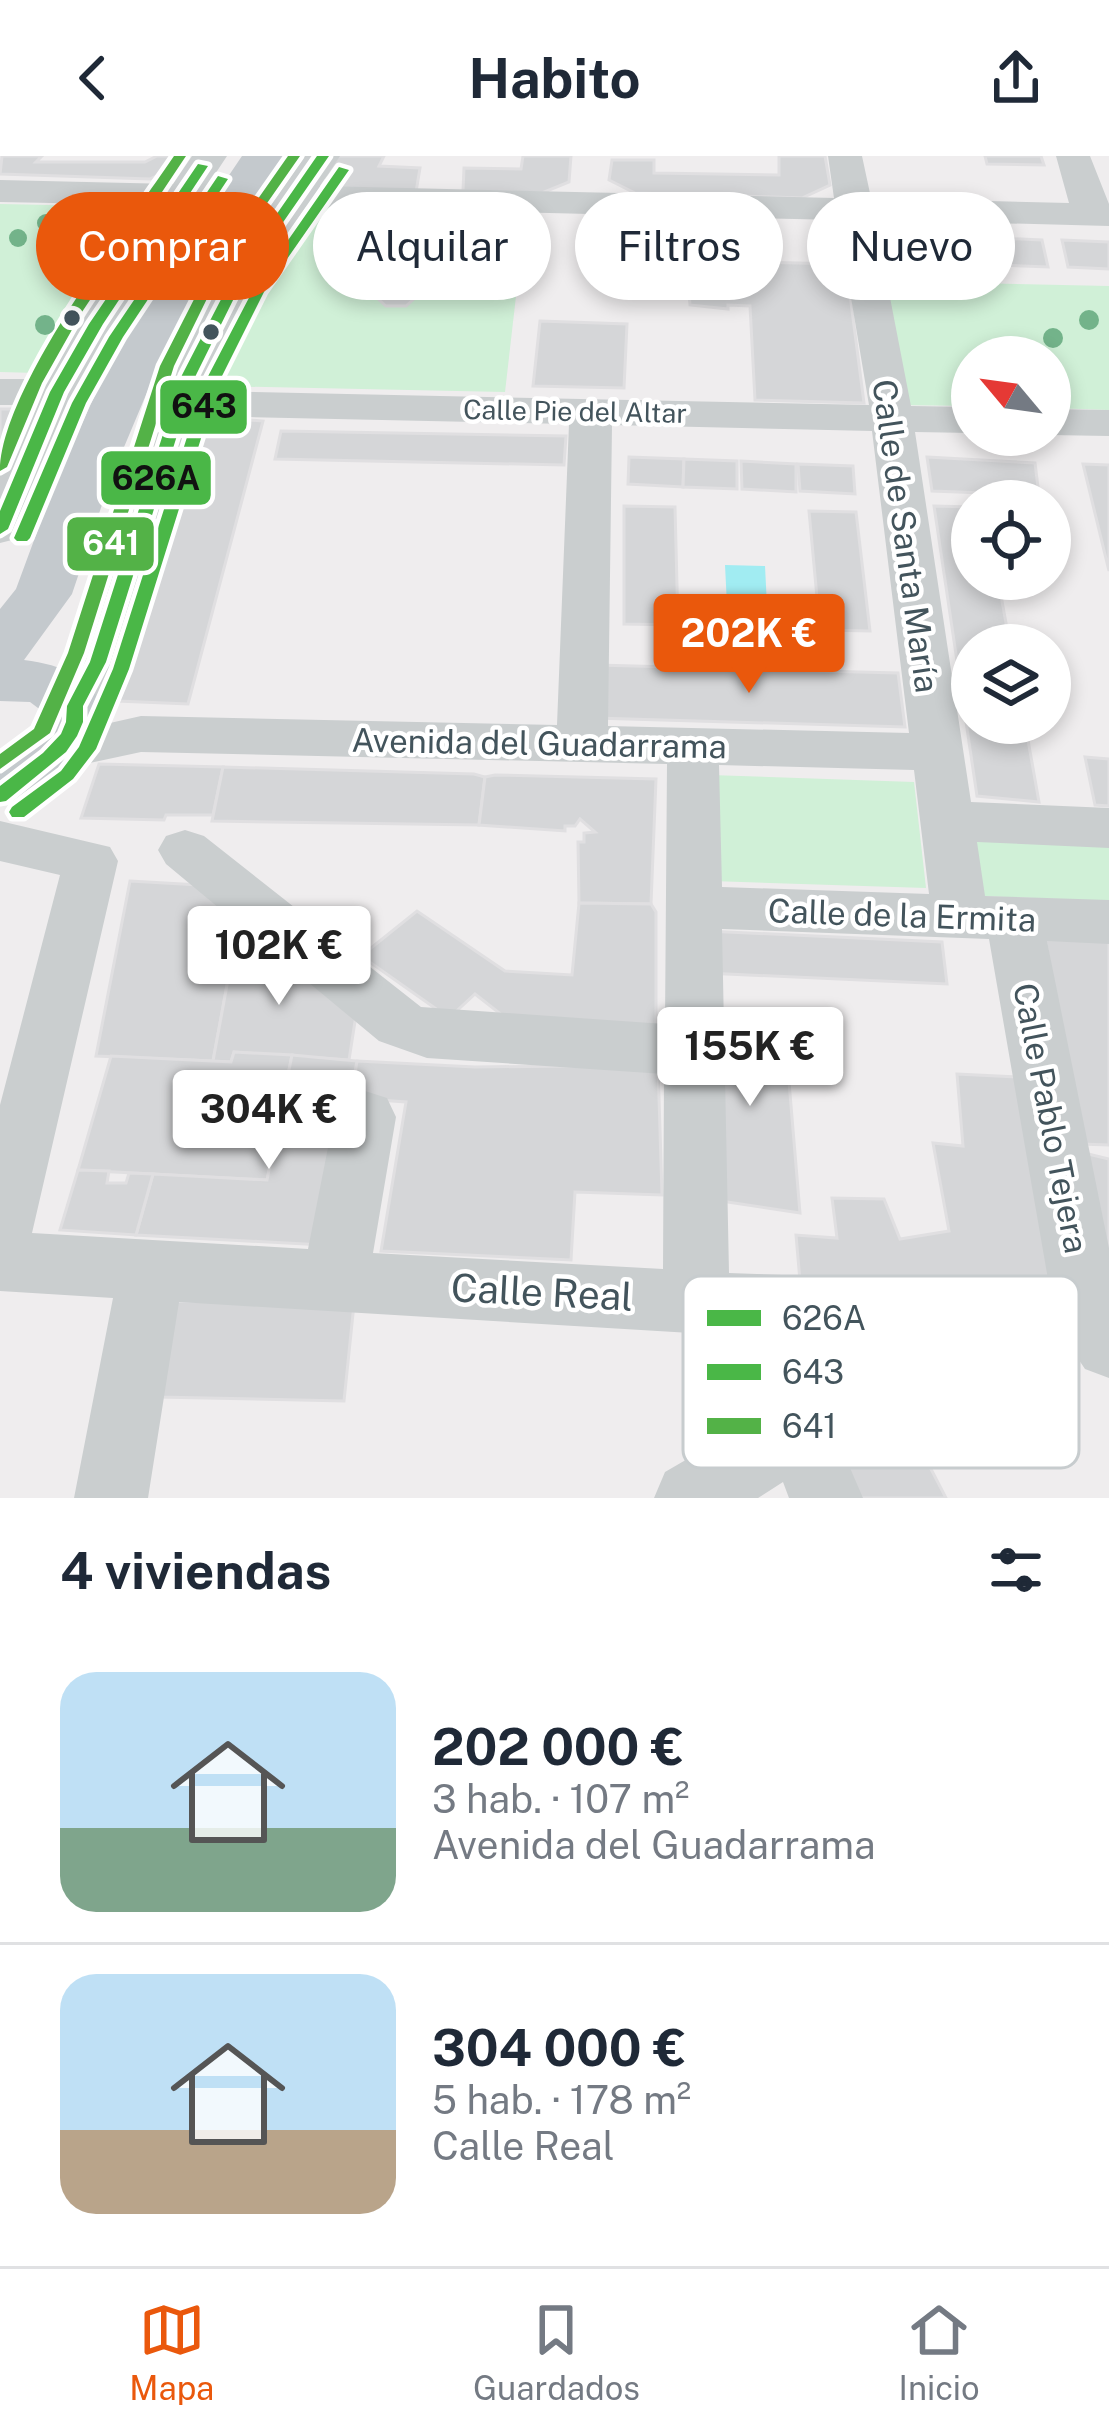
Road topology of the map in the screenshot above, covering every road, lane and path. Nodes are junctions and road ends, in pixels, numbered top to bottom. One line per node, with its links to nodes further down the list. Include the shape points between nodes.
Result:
1 (210, 156): 8 (street)
2 (263, 156): 26 (main road, via 130,370 84,478 43,594)
3 (323, 156): 10 (street)
4 (845, 156): 9 (street, Calle de Santa María)
5 (1073, 156): 13 (street)
6 (0, 190): 7 (street)
7 (90, 192)
8 (183, 192)
9 (851, 192)
10 (295, 196): 11 (street, via 594,191); 18 (street, via 237,280)
11 (807, 206)
12 (1015, 213): 13 (street)
13 (1100, 215)
14 (115, 300): 17 (street)
15 (871, 300): 20 (street, Calle de Santa María)
16 (0, 392): 17 (street)
17 (57, 392): 24 (street)
18 (177, 403): 19 (street, Calle Pie del Altar); 26 (street, via 98,662)
19 (591, 412): 20 (street, Calle Pie del Altar); 27 (street)
20 (892, 418): 21 (street, Calle Pie del Altar); 29 (street, Calle de Santa María)
21 (951, 419)
22 (1071, 422): 23 (street)
23 (1109, 423)
24 (16, 454): 25 (street)
25 (0, 530)
26 (27, 738): 27 (street, Avenida del Guadarrama); 38 (street, via 91,861)
27 (582, 744): 28 (street, Avenida del Guadarrama)
28 (693, 746): 29 (street, Avenida del Guadarrama); 33 (street)
29 (937, 752): 30 (street, Calle de Santa María)
30 (947, 821): 31 (street); 34 (street, Calle de Santa María)
31 (1109, 827)
32 (184, 850): 36 (street, via 400,1024 427,1034)
33 (694, 907): 34 (street, Calle de la Ermita); 36 (street)
34 (987, 918): 35 (street, Calle de la Ermita); 44 (street, Calle Pablo Tejera)
35 (1109, 922)
36 (695, 1052): 41 (street)
37 (365, 1117): 42 (street)
38 (0, 1231)
39 (0, 1262): 40 (street, Calle Real)
40 (151, 1270): 42 (street, Calle Real); 47 (street)
41 (719, 1276)
42 (335, 1280): 43 (street, Calle Real)
43 (683, 1301)
44 (1102, 1327)
45 (741, 1468): 48 (street)
46 (814, 1468): 49 (street)
47 (111, 1498)
48 (691, 1498)
49 (826, 1498)

